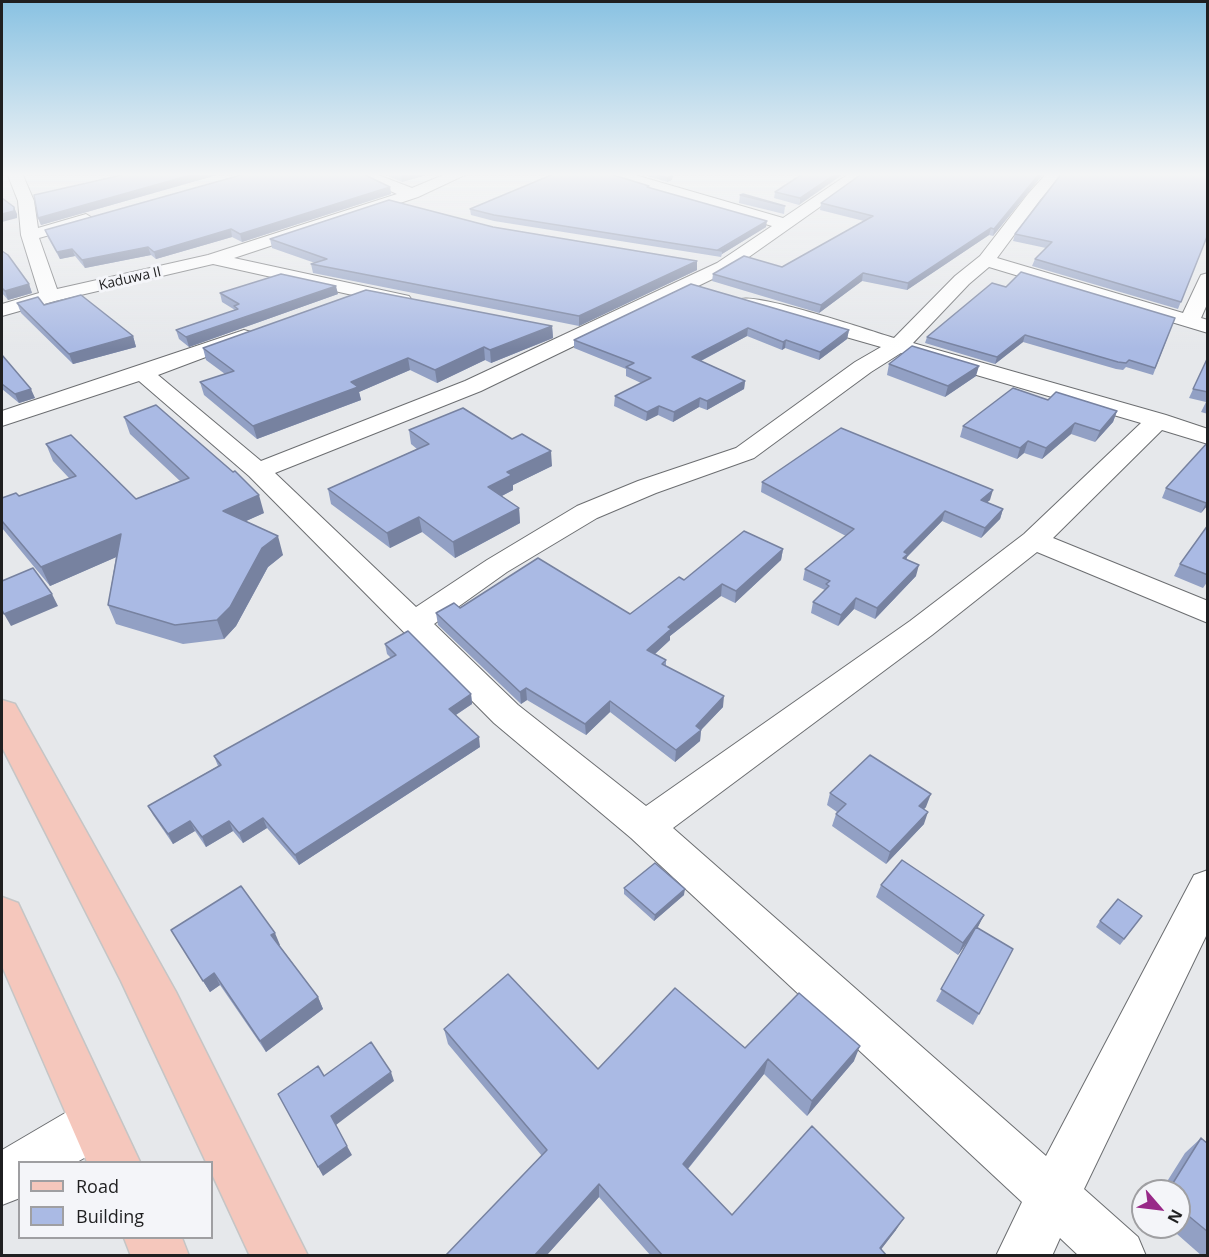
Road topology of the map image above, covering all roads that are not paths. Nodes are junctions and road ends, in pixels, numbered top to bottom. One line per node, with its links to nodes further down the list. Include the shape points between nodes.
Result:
1 (30, 232): 6 (street)
2 (42, 232): 6 (street)
3 (295, 232): 7 (street, Kaduwa II)
4 (774, 232): 10 (street)
5 (1008, 232): 8 (street)
6 (30, 235): 14 (street)
7 (213, 259): 13 (street); 14 (street, Kaduwa II)
8 (986, 260): 18 (street); 22 (street)
9 (688, 261): 10 (street)
10 (723, 267): 12 (street)
11 (1208, 279): 18 (street)
12 (687, 283): 21 (street); 22 (street)
13 (367, 293): 15 (street); 16 (street)
14 (50, 296): 17 (street, Kaduwa II)
15 (423, 304)
16 (333, 305)
17 (2, 310)
18 (1198, 324)
19 (265, 328): 23 (street)
20 (549, 328): 21 (street)
21 (583, 335): 27 (street, via 473,386)
22 (898, 346): 25 (street); 30 (street, via 745,453 587,512 497,566)
23 (142, 373): 24 (street); 27 (street)
24 (2, 419)
25 (1158, 420): 26 (street); 28 (street)
26 (1208, 437)
27 (258, 471): 30 (street)
28 (1034, 540): 29 (street); 32 (street, via 921,628)
29 (1208, 614)
30 (414, 623): 32 (street, via 506,714)
31 (2, 713): 42 (main road, via 174,1040)
32 (645, 827): 39 (street)
33 (1208, 888): 39 (street)
34 (2, 917): 35 (main road)
35 (105, 1143): 36 (street)
36 (33, 1161)
37 (18, 1169): 38 (street)
38 (2, 1179)
39 (1054, 1195): 43 (street); 44 (street)
40 (152, 1239): 41 (main road)
41 (161, 1256)
42 (280, 1256)
43 (1023, 1256)
44 (1119, 1256)

